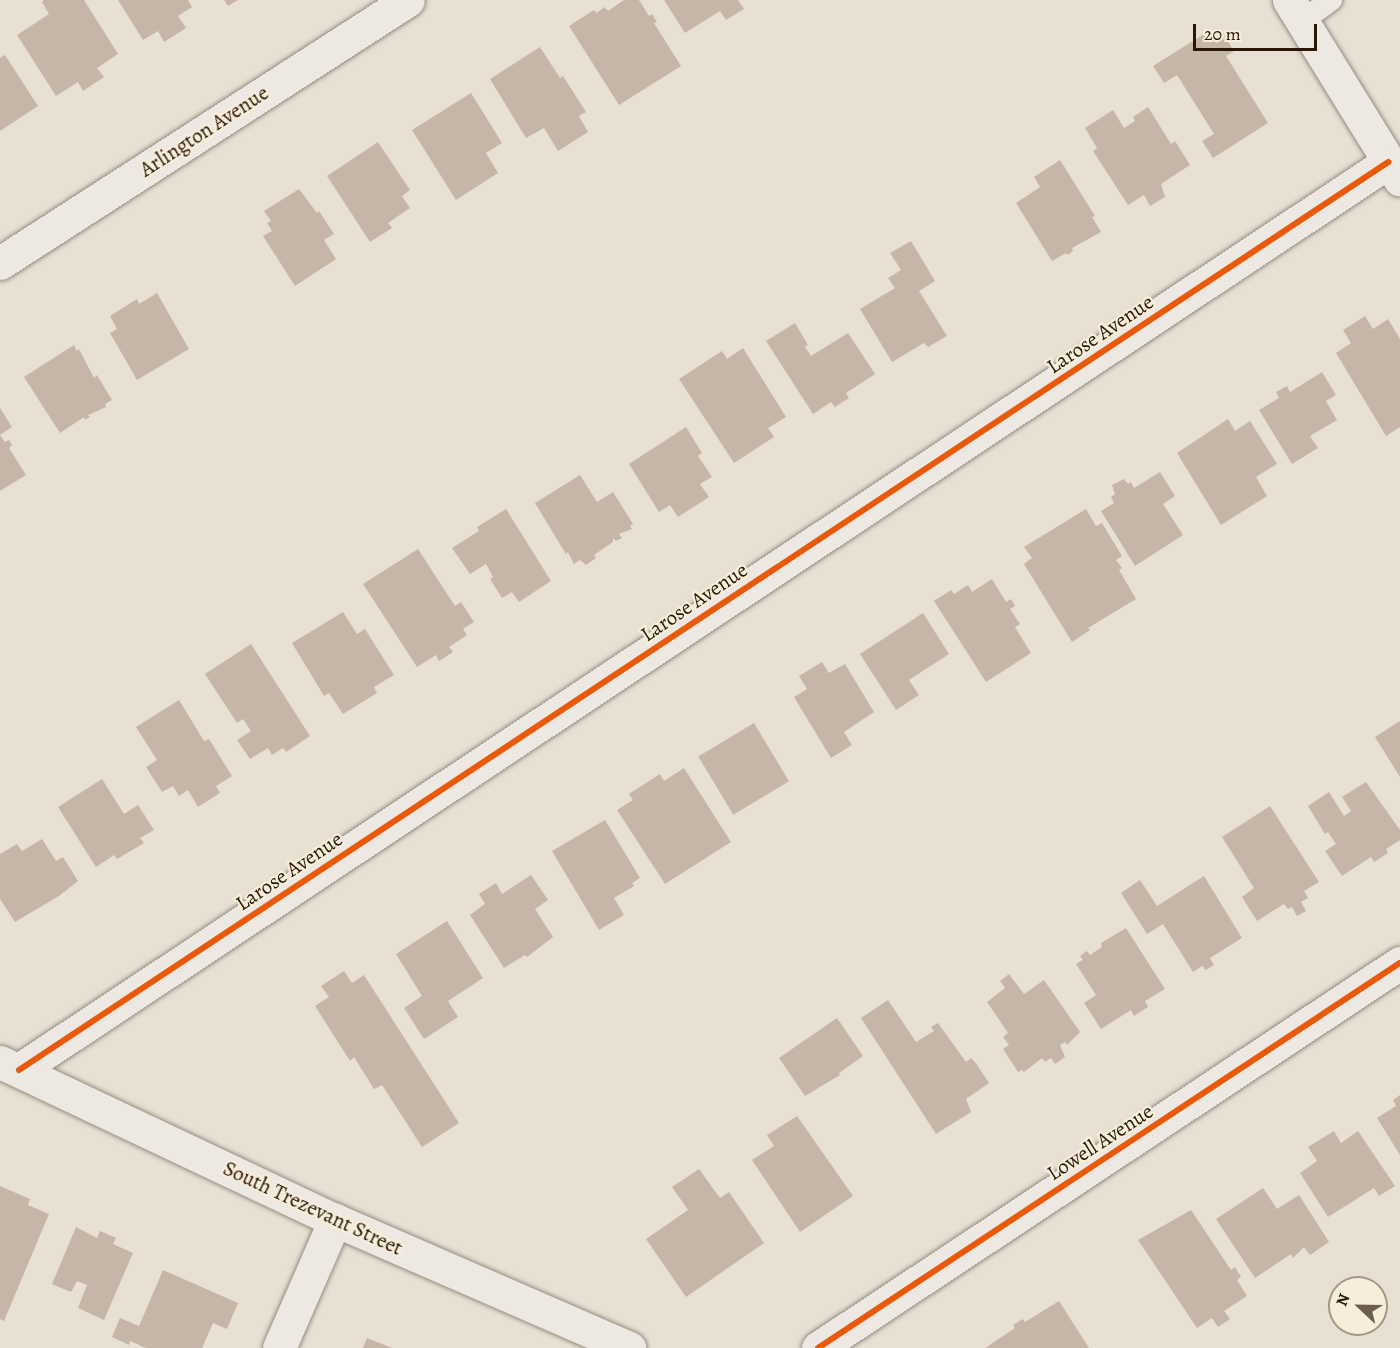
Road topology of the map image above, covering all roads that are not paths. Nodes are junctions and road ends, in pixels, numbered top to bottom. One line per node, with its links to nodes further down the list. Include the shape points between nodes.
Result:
1 (408, 0): 5 (street, Arlington Avenue)
2 (1331, 0): 3 (lane)
3 (1295, 10): 4 (street)
4 (1394, 171): 7 (street, Larose Avenue)
5 (0, 263)
6 (1400, 963): 11 (street, Lowell Avenue)
7 (9, 1066): 8 (street, South Trezevant Street)
8 (335, 1220): 9 (street); 10 (street, South Trezevant Street)
9 (279, 1348)
10 (629, 1348)
11 (818, 1348)

